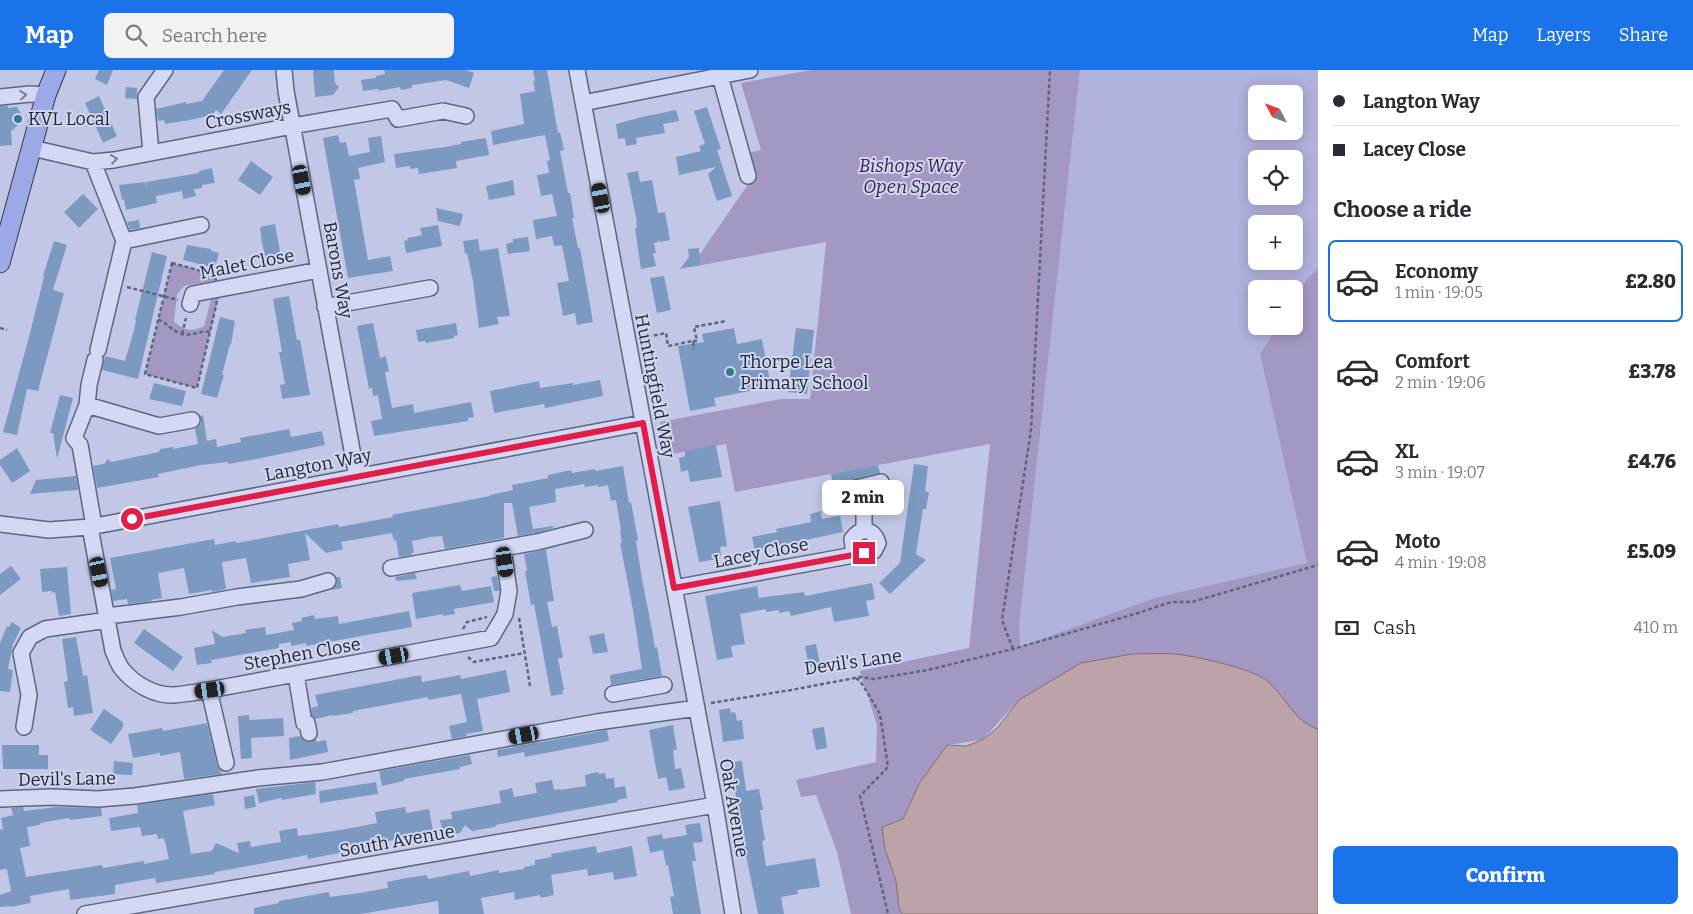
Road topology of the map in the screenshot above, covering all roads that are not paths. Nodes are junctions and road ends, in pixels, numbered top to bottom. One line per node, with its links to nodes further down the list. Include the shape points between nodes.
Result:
1 (56, 70): 7 (main road)
2 (165, 70): 13 (street, via 146,97)
3 (284, 70): 11 (street, Barons Way)
4 (577, 70): 9 (street, Huntingfield Way)
5 (750, 70): 6 (street)
6 (720, 76): 9 (street); 15 (street)
7 (46, 95): 8 (street, one-way to 7); 12 (main road)
8 (0, 97)
9 (583, 103): 25 (street, Huntingfield Way)
10 (466, 116): 11 (street, Crossways, via 444,111 398,119 392,109)
11 (292, 126): 13 (street, Crossways); 19 (street, Barons Way)
12 (32, 148): 14 (street, Crossways); 18 (main road)
13 (151, 153): 14 (street, Crossways, one-way to 13)
14 (93, 162): 17 (street)
15 (748, 176)
16 (200, 226): 17 (street)
17 (124, 241): 23 (street)
18 (0, 263)
19 (319, 270): 21 (street, Malet Close, via 193,294); 22 (street, Barons Way)
20 (430, 288): 22 (street)
21 (190, 304)
22 (325, 307): 26 (street, Barons Way)
23 (87, 405): 24 (street, via 158,426); 31 (street, Stephen Close, via 74,438 80,445)
24 (192, 420)
25 (643, 423): 26 (street, Langton Way); 36 (street, Huntingfield Way)
26 (357, 477): 31 (street, Langton Way)
27 (881, 482): 28 (street)
28 (861, 487): 29 (street); 36 (street, Lacey Close, via 864,530 876,536 878,543 874,551)
29 (835, 493)
30 (0, 524): 31 (street, Langton Way, via 50,530)
31 (92, 526): 37 (street, Stephen Close)
32 (586, 530): 33 (street)
33 (503, 548): 34 (street); 38 (street, Stephen Close, via 509,591 505,614 491,638)
34 (391, 568)
35 (328, 582): 37 (street, via 301,590)
36 (674, 588): 43 (street, Huntingfield Way)
37 (108, 618): 40 (street, Stephen Close, via 113,651 121,668 132,678 158,693 172,695); 45 (street, via 45,629 30,636 21,653 29,694)
38 (296, 674): 40 (street, Stephen Close); 46 (street)
39 (664, 685): 41 (street)
40 (210, 690): 47 (street)
41 (639, 690): 42 (street); 44 (street)
42 (613, 694)
43 (697, 706): 44 (street, Devil's Lane); 49 (street, Oak Avenue)
44 (645, 714): 48 (street, Devil's Lane, via 322,772 135,796)
45 (24, 727)
46 (308, 733)
47 (226, 763)
48 (0, 799)
49 (715, 805): 50 (street, South Avenue); 51 (street, Oak Avenue)
50 (85, 914)
51 (733, 914)

